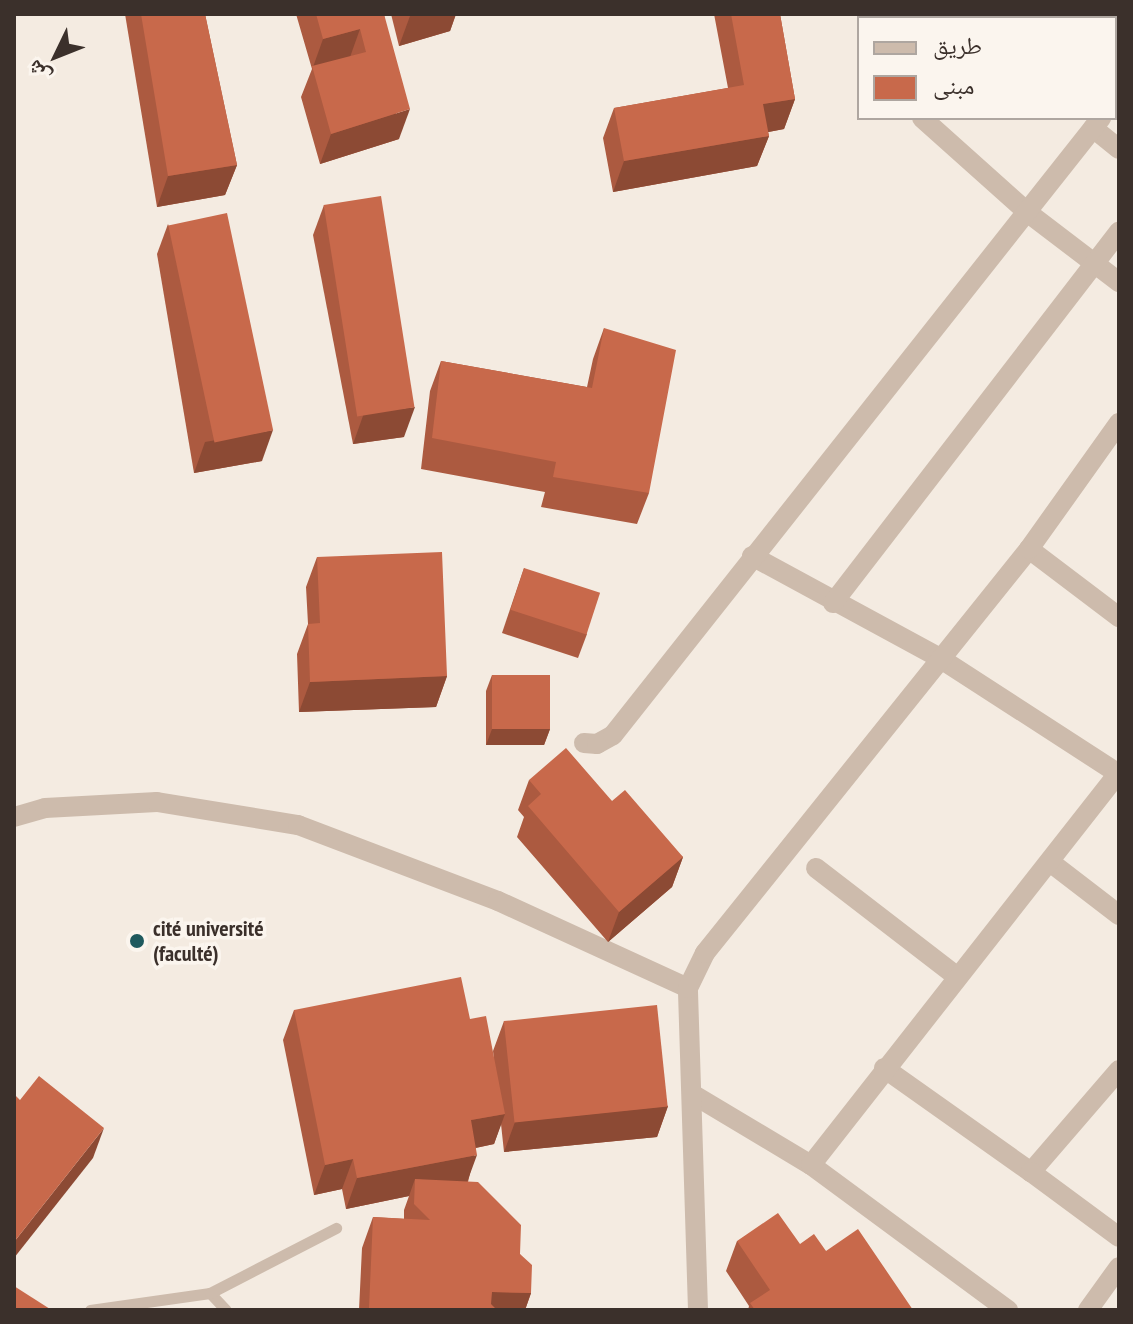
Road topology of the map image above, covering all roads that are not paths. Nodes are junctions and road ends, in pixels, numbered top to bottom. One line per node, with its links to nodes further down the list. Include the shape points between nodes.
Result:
1 (924, 120): 4 (street)
2 (1097, 123): 3 (street); 4 (street)
3 (1119, 149)
4 (1027, 212): 6 (street); 10 (street)
5 (1119, 231): 6 (street)
6 (1094, 263): 7 (street); 11 (street)
7 (1119, 282)
8 (1119, 423): 9 (street)
9 (1029, 549): 12 (street); 13 (street)
10 (752, 556): 11 (street); 14 (street, via 613,735 597,744)
11 (833, 603): 13 (street)
12 (1119, 617)
13 (938, 657): 15 (street); 21 (street, via 705,953)
14 (584, 743)
15 (1119, 773): 17 (street)
16 (14, 817): 21 (street, via 45,808 157,802 298,825 498,901)
17 (1050, 862): 19 (street); 20 (street)
18 (816, 868): 20 (street)
19 (1119, 915)
20 (956, 976): 22 (street)
21 (688, 988): 24 (street, via 685,1017)
22 (884, 1068): 25 (street); 26 (street)
23 (1119, 1070): 26 (street)
24 (694, 1095): 25 (street); 33 (street)
25 (811, 1165): 34 (street)
26 (1031, 1172): 28 (street)
27 (336, 1228): 30 (lane)
28 (1119, 1237)
29 (1119, 1267): 35 (street)
30 (210, 1293): 31 (lane); 32 (lane)
31 (90, 1310)
32 (226, 1310)
33 (698, 1310)
34 (1008, 1310)
35 (1088, 1310)

